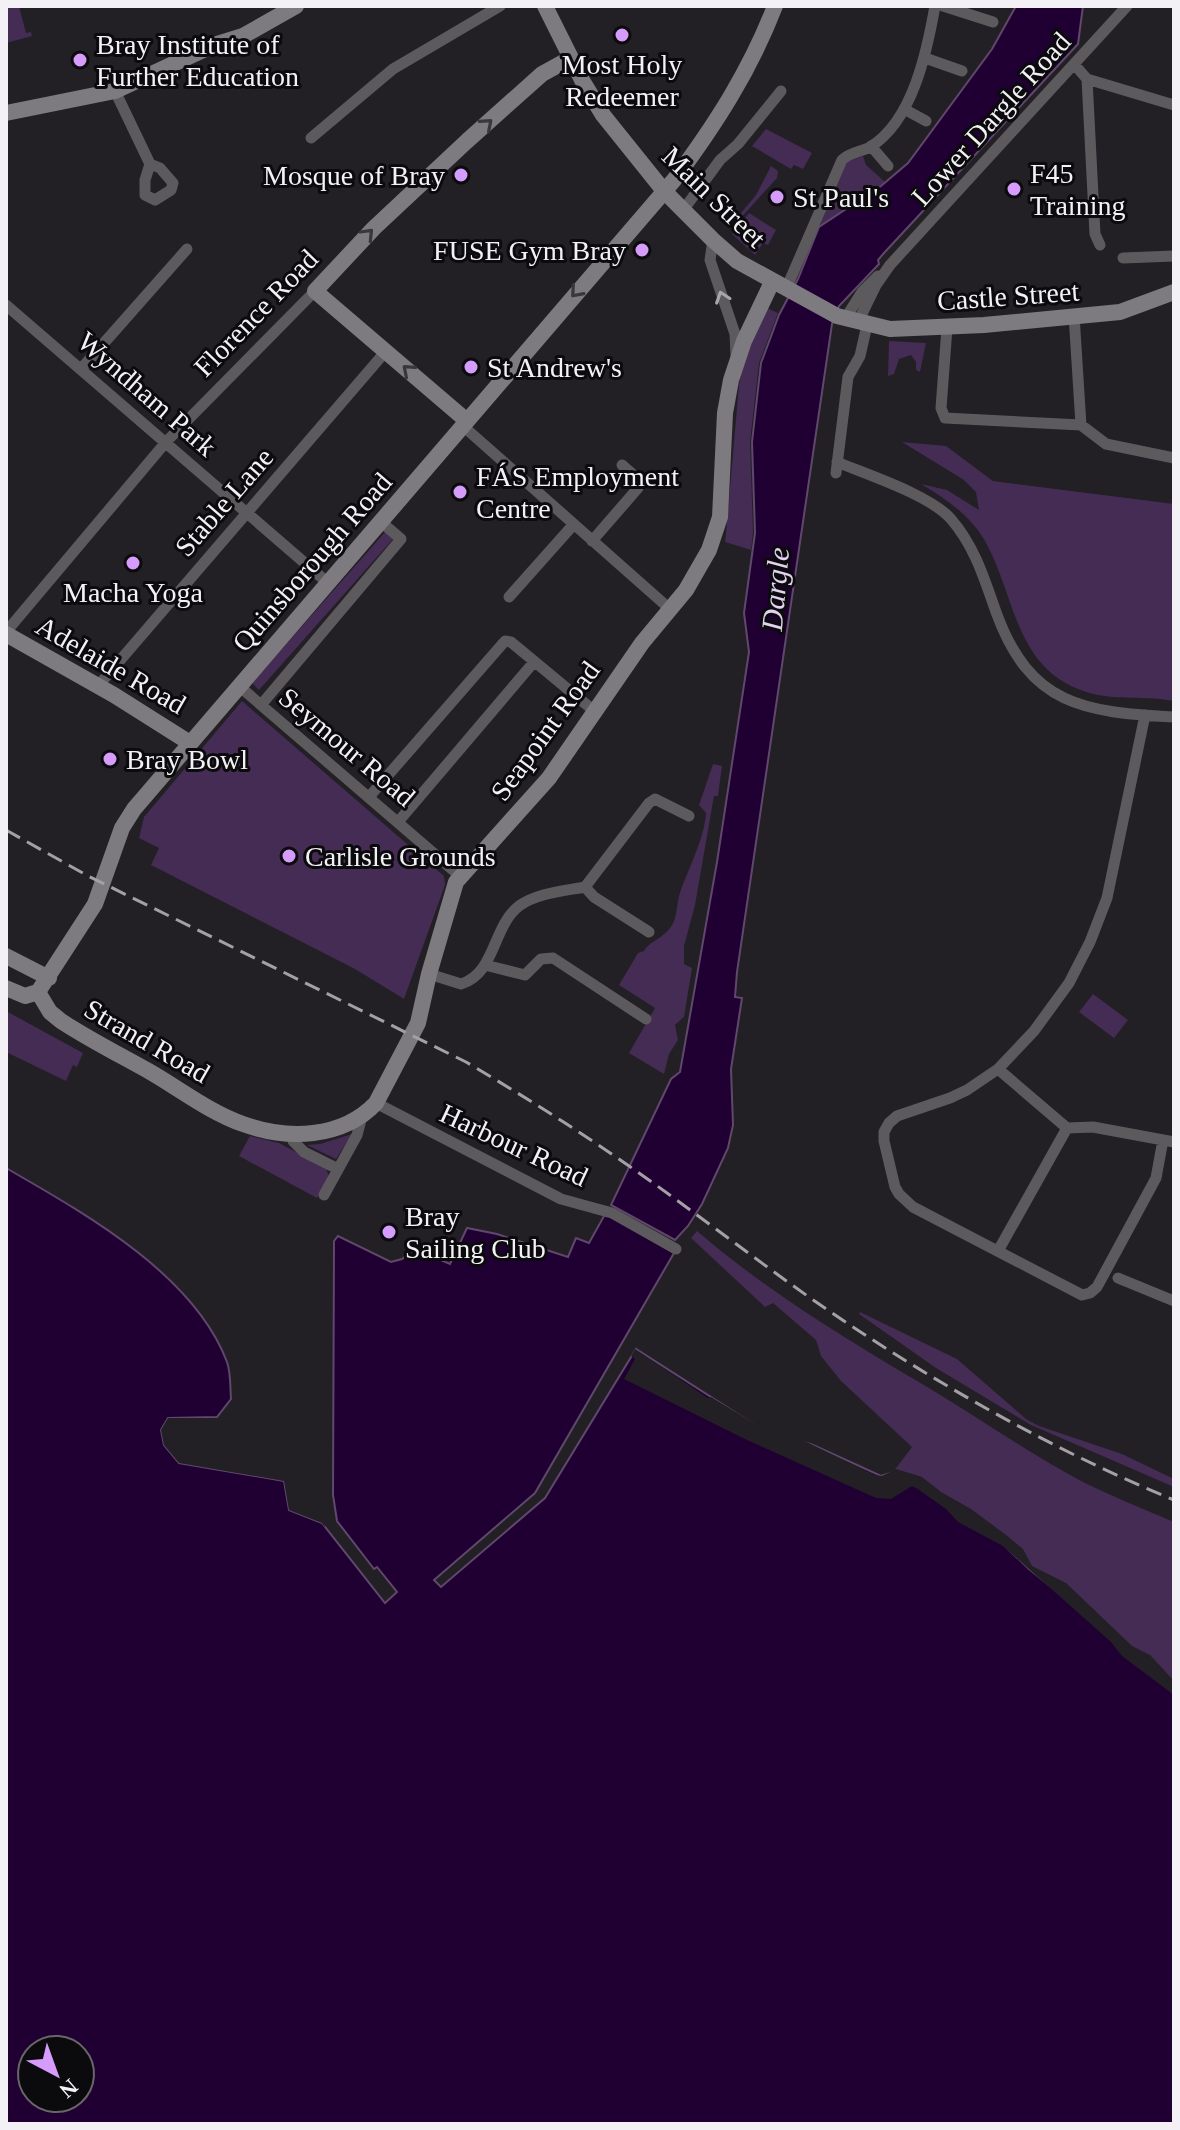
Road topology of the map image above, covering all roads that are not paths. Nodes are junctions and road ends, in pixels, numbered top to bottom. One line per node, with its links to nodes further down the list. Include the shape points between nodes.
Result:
1 (296, 6): 14 (street, via 243,36)
2 (500, 6): 20 (street, via 393,69)
3 (545, 6): 9 (street, Main Street)
4 (775, 6): 24 (street, Quinsborough Road, via 724,111)
5 (935, 6): 10 (street)
6 (943, 6): 8 (street)
7 (1127, 6): 11 (street, Lower Dargle Road)
8 (993, 22)
9 (571, 58): 24 (street, Main Street, via 614,131); 32 (street, Florence Road, one-way to 9, via 467,141 542,74)
10 (925, 58): 12 (street); 17 (street)
11 (1074, 64): 13 (street); 36 (street, Lower Dargle Road, via 890,265)
12 (962, 71)
13 (1087, 79): 16 (street); 27 (street, via 1095,234)
14 (115, 91): 18 (street); 22 (street)
15 (781, 91): 25 (street)
16 (1174, 105)
17 (904, 109): 19 (street); 21 (street)
18 (6, 113)
19 (926, 121)
20 (311, 138)
21 (871, 146): 23 (street); 31 (street, via 846,156 838,166)
22 (150, 164)
23 (888, 166)
24 (664, 191): 25 (street, Main Street); 41 (street, Quinsborough Road, one-way to 41)
25 (684, 209): 26 (street, Main Street)
26 (713, 240): 31 (street, Main Street, via 737,261); 39 (street, one-way to 26, via 735,334 710,260)
27 (1100, 245)
28 (187, 249): 40 (street)
29 (1174, 256): 30 (street)
30 (1123, 258)
31 (783, 287): 36 (street, Main Street); 39 (street, Seapoint Road)
32 (315, 291): 38 (street); 43 (street, Florence Road)
33 (1174, 292): 35 (street, Castle Street, via 1120,312)
34 (6, 305): 40 (street, Wyndham Park)
35 (1074, 315): 37 (street, Castle Street); 42 (street)
36 (850, 320): 37 (street, Castle Street, via 890,329); 59 (street, Lower Dargle Road, via 860,356 848,377 837,468 926,500 949,516 981,565 1012,651 1042,683 1092,710)
37 (947, 328): 42 (street, via 941,408 945,418)
38 (386, 351): 41 (street, one-way to 38); 46 (street, Stable Lane)
39 (737, 360): 52 (street, Seapoint Road, via 725,413 718,526 696,576)
40 (81, 369): 43 (street, Wyndham Park)
41 (465, 423): 47 (street, Quinsborough Road); 48 (street)
42 (1081, 425): 44 (street, via 1106,444)
43 (166, 442): 46 (street, Wyndham Park); 53 (street, Florence Road)
44 (1174, 458)
45 (622, 465): 49 (street, via 638,479 638,488)
46 (246, 512): 50 (street, Wyndham Park); 55 (street, Stable Lane)
47 (380, 521): 50 (street, Quinsborough Road); 57 (street, via 401,539)
48 (574, 524): 49 (street); 51 (street)
49 (592, 541): 52 (street)
50 (328, 583): 56 (street, Quinsborough Road)
51 (509, 597)
52 (671, 610): 58 (street, Seapoint Road)
53 (6, 633): 55 (street, Adelaide Road)
54 (534, 662): 58 (street); 62 (street, via 511,642 503,642); 64 (street)
55 (98, 686): 61 (street, Adelaide Road)
56 (239, 686): 57 (street, Seymour Road); 61 (street, Quinsborough Road)
57 (261, 705): 62 (street, Seymour Road)
58 (593, 710): 65 (street, Seapoint Road, via 549,778)
59 (1145, 715): 60 (street); 75 (street, via 1113,874 1090,942 1053,1006)
60 (1174, 717)
61 (190, 743): 71 (street, Quinsborough Road, via 122,828 98,898)
62 (369, 797): 64 (street, Seymour Road)
63 (689, 816): 66 (street, via 655,799 649,803)
64 (398, 822): 65 (street, Seymour Road)
65 (460, 876): 70 (street, Seapoint Road)
66 (585, 887): 67 (street); 69 (street, via 521,905 509,917)
67 (649, 932)
68 (6, 956): 71 (street)
69 (485, 965): 70 (street, via 461,984); 74 (street, via 525,975 541,959 553,958)
70 (429, 974): 76 (street, Seapoint Road, via 418,1023)
71 (49, 978): 73 (street, Quinsborough Road)
72 (6, 988): 73 (street, via 25,996)
73 (38, 992): 79 (street, Strand Road, via 50,1012 68,1026 237,1121)
74 (646, 1019)
75 (998, 1069): 78 (street); 85 (street, via 950,1098 907,1110 889,1123 884,1141 899,1194 913,1207)
76 (376, 1103): 77 (street, Seapoint Road); 84 (street, Harbour Road, via 561,1199 612,1213)
77 (362, 1116): 80 (street, Seapoint Road, via 331,1130); 82 (street)
78 (1067, 1128): 81 (street, via 1093,1127); 85 (street)
79 (274, 1131): 80 (street, Seapoint Road)
80 (293, 1134): 82 (street, via 299,1148)
81 (1169, 1141): 85 (street, via 1156,1178 1090,1293 1082,1295)
82 (338, 1169): 83 (street)
83 (324, 1195)
84 (676, 1249)
85 (998, 1251)
86 (1118, 1278): 87 (street)
87 (1174, 1301)

